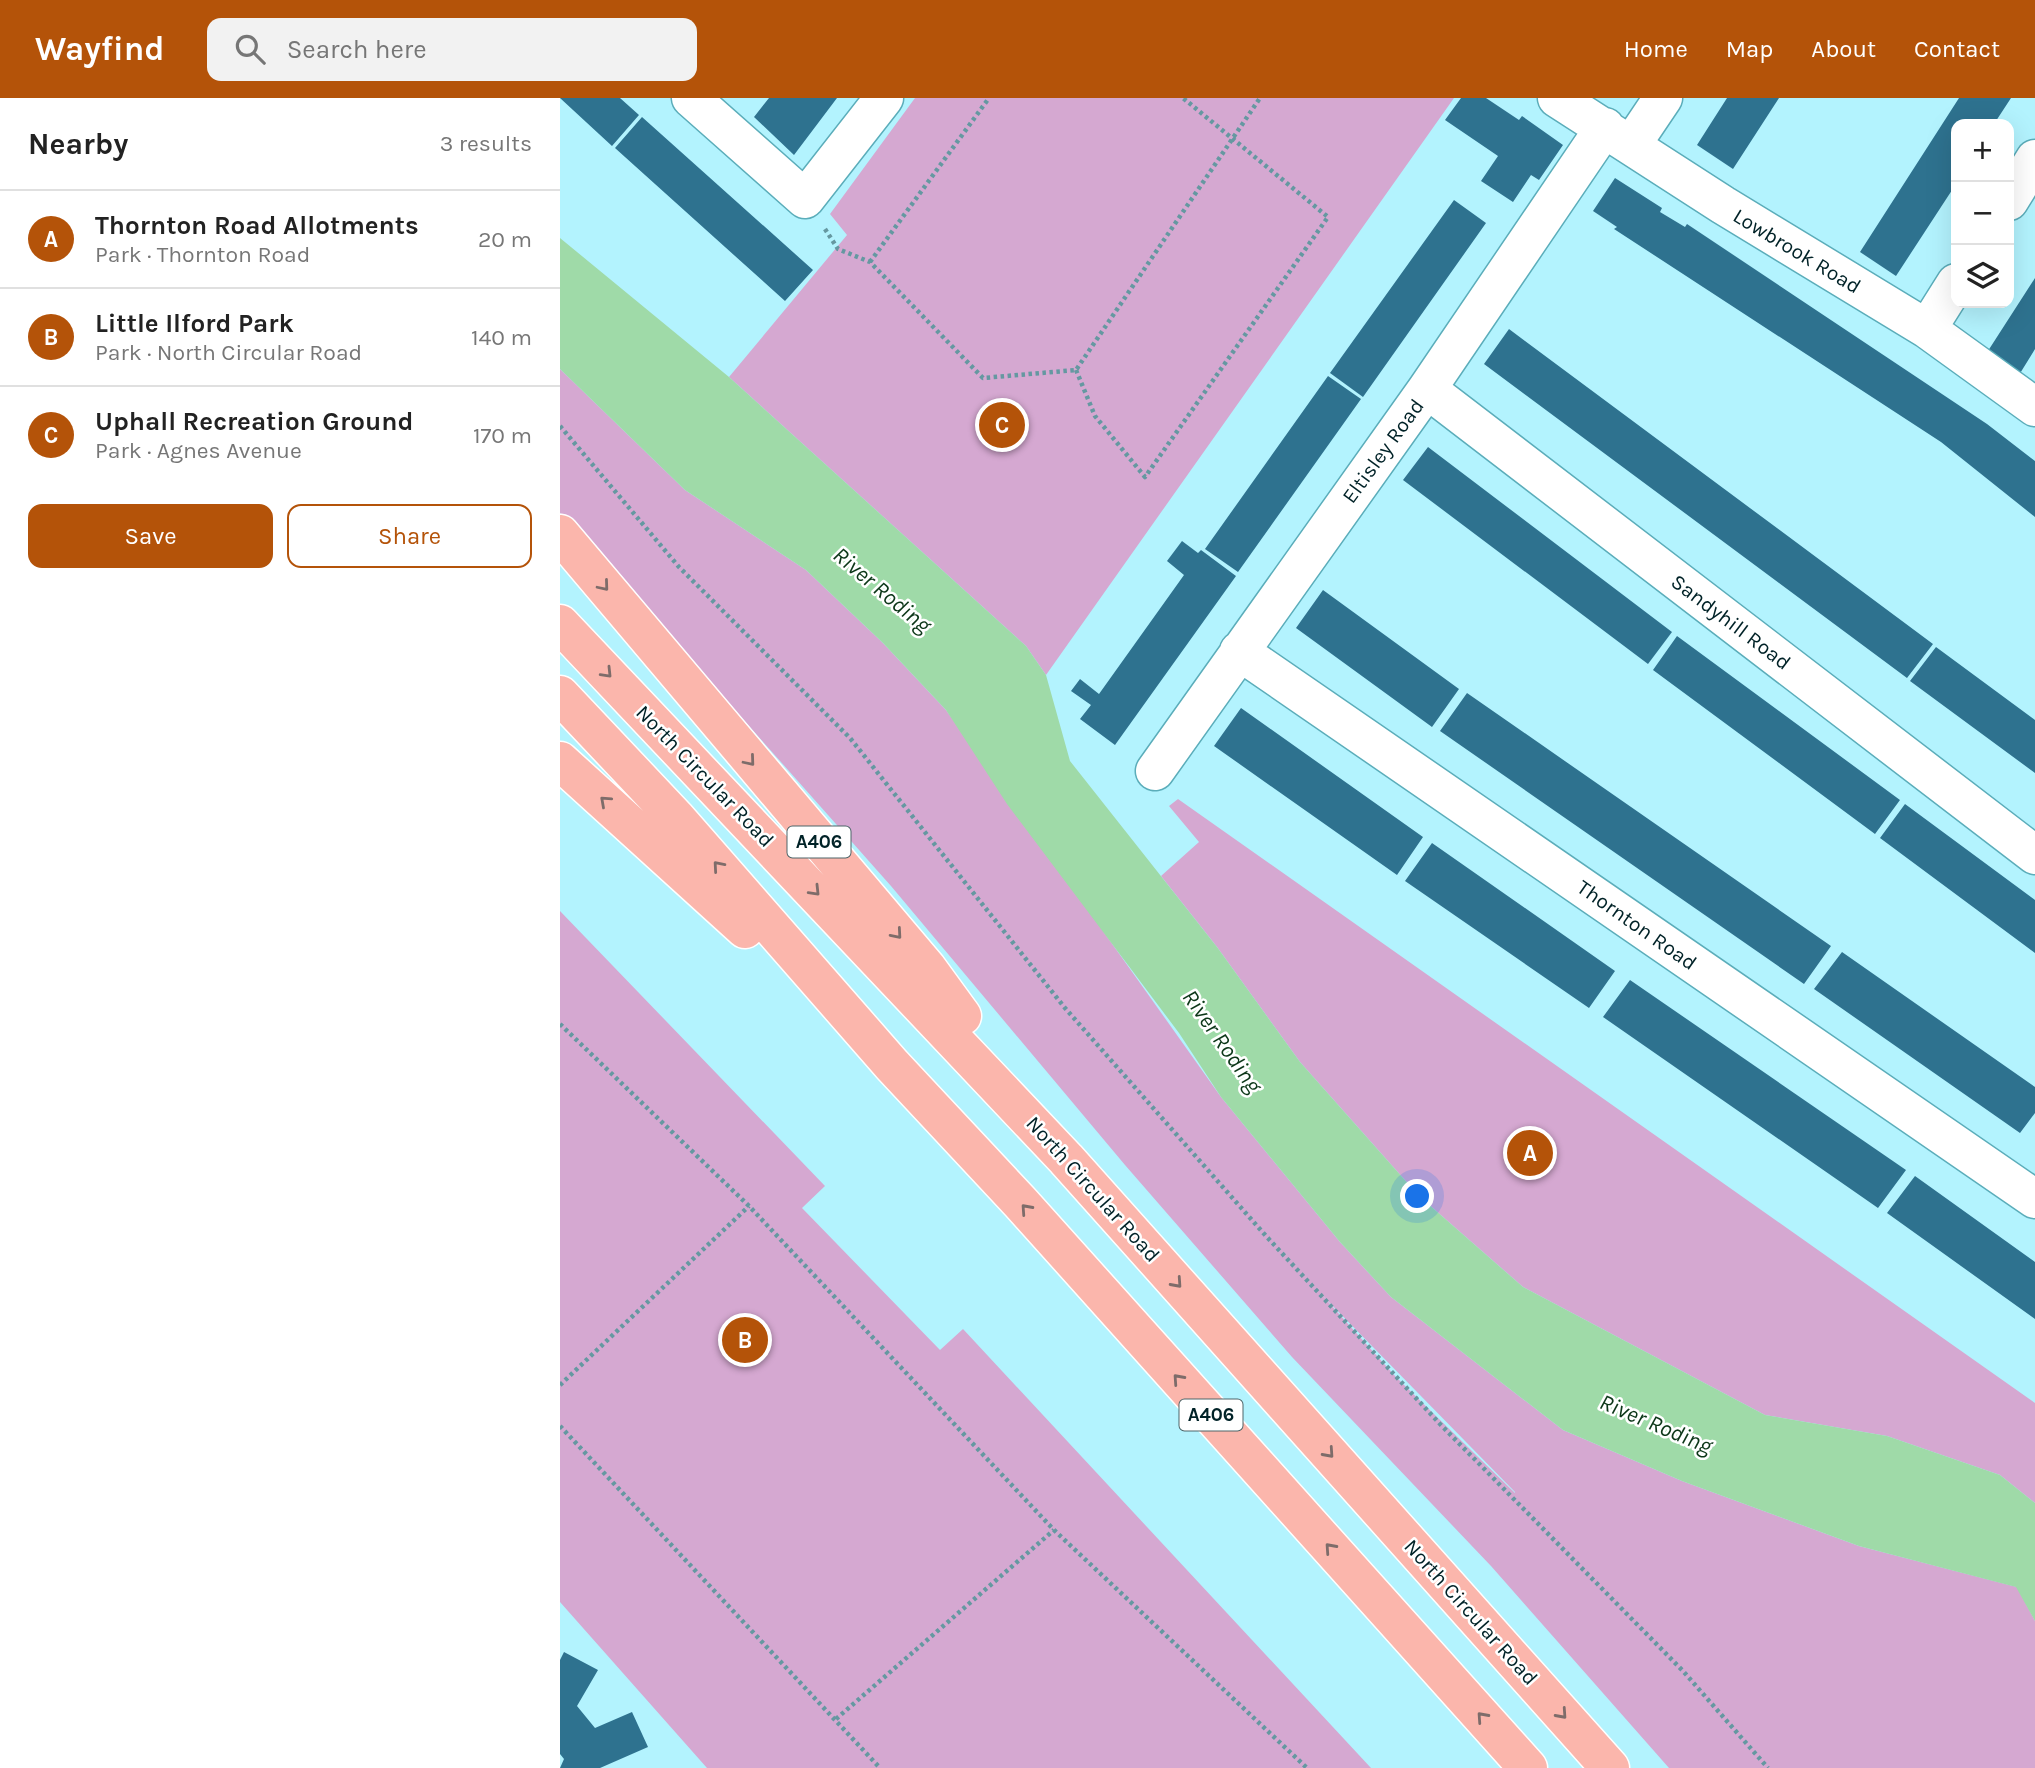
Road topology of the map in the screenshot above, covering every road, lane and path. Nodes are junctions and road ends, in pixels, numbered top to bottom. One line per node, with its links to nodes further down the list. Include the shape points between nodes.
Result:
1 (691, 98): 12 (street)
2 (884, 98): 12 (street)
3 (989, 98): 13 (path)
4 (1183, 98): 9 (path)
5 (1260, 98): 9 (path)
6 (1557, 98): 8 (street, Lowbrook Road)
7 (1663, 98): 8 (street, Eltisley Road)
8 (1619, 136): 15 (street, Lowbrook Road); 17 (street, Eltisley Road)
9 (1232, 139): 16 (path); 16 (path, via 1328,217 1145,477 1095,416)
10 (2035, 159): 11 (street)
11 (2014, 193)
12 (805, 199): 13 (path, via 838,249)
13 (870, 262): 16 (path, via 983,378)
14 (1951, 291): 15 (street)
15 (1927, 329): 18 (street, Lowbrook Road)
16 (1076, 370)
17 (1427, 389): 22 (street, Eltisley Road); 26 (street, Sandyhill Road)
18 (2035, 407)
19 (560, 426): 40 (path, via 679,567 850,738 1065,1008 1266,1236 1440,1424 1683,1671)
20 (560, 534): 29 (highway, A406, one-way to 29, via 927,968)
21 (560, 624): 29 (highway, North Circular Road / A406, one-way to 29)
22 (1239, 651): 25 (street, Eltisley Road); 30 (street, Thornton Road)
23 (560, 695): 28 (highway, A406, one-way to 23, via 676,818)
24 (560, 761): 28 (highway, A406, one-way to 24)
25 (1155, 771)
26 (2035, 855)
27 (560, 1024): 31 (path)
28 (892, 1065): 38 (highway, A406, one-way to 28)
29 (1066, 1159): 39 (highway, North Circular Road / A406, one-way to 39)
30 (2035, 1199)
31 (749, 1206): 32 (path); 34 (path)
32 (560, 1385)
33 (560, 1426): 35 (path)
34 (1054, 1530): 35 (path); 37 (path)
35 (836, 1719): 36 (path)
36 (880, 1768)
37 (1307, 1768)
38 (1528, 1768)
39 (1610, 1768)
40 (1768, 1768)

